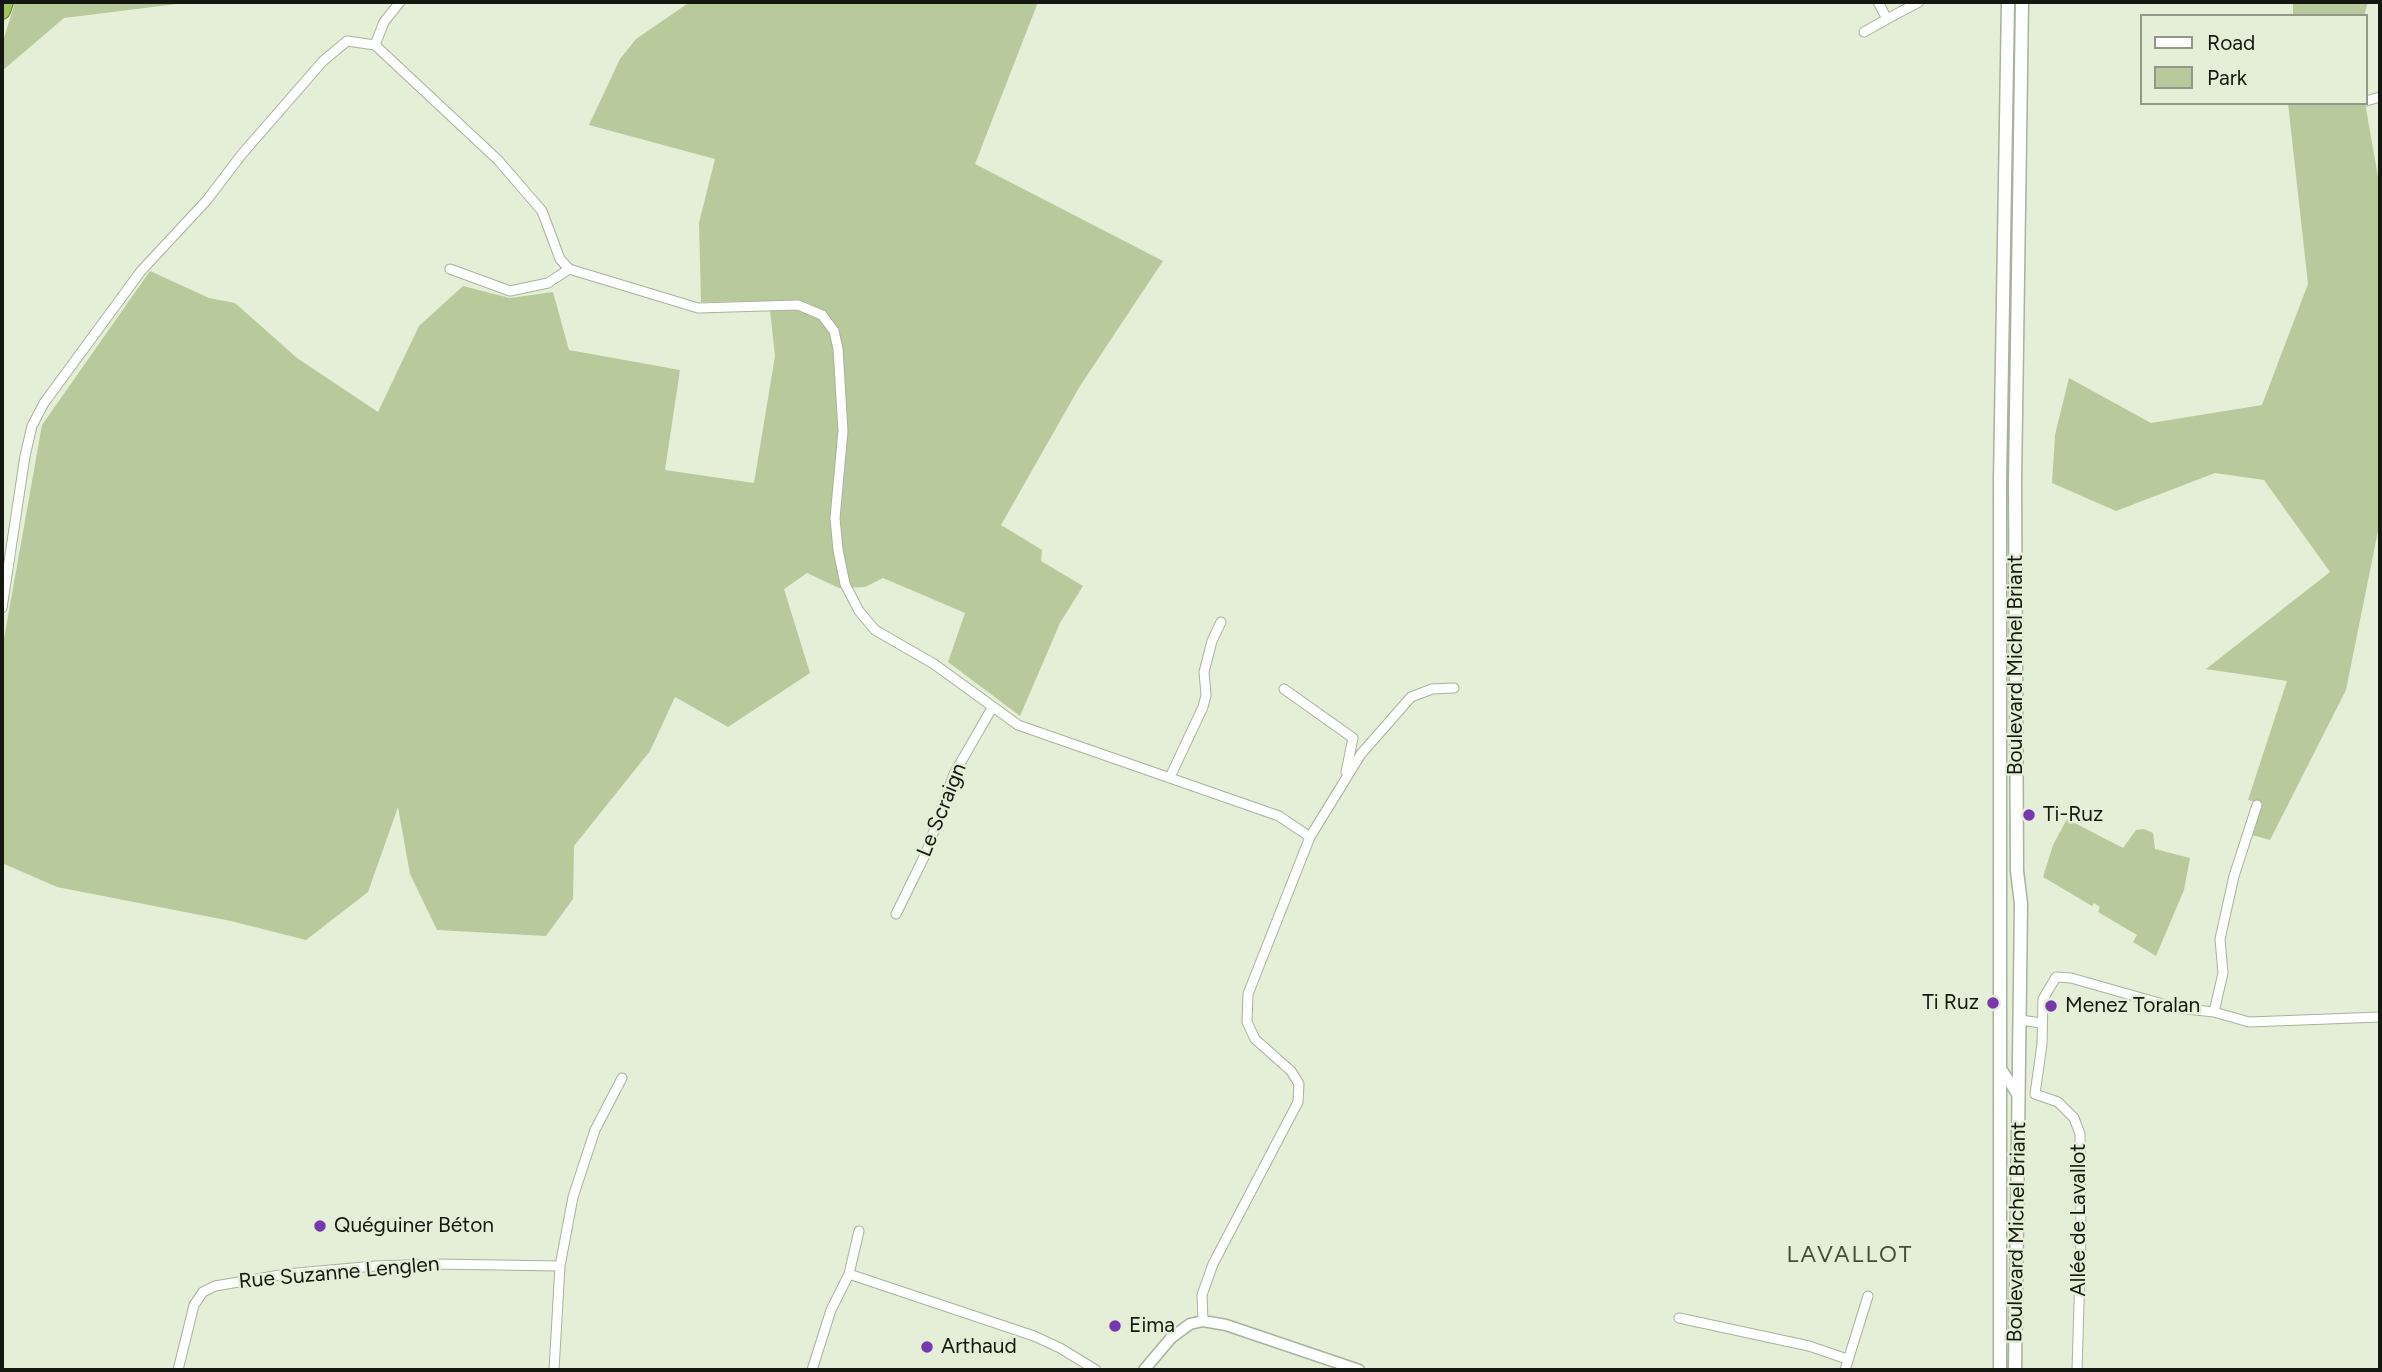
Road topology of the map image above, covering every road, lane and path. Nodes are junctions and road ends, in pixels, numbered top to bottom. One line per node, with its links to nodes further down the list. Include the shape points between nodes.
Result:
1 (5, 2): 7 (highway)
2 (400, 2): 10 (street, via 384,22)
3 (1878, 2): 8 (street)
4 (1919, 2): 8 (street)
5 (2008, 2): 11 (main road, Boulevard Michel Briant)
6 (2022, 2): 12 (main road, Boulevard Michel Briant)
7 (2, 11)
8 (1887, 19): 9 (street)
9 (1864, 32)
10 (375, 46): 14 (street, via 498,160 542,211 560,258); 15 (street, via 347,41 323,61 141,271 44,403 32,426 25,456)
11 (2006, 183): 12 (main road); 29 (main road, Boulevard Michel Briant, via 2000,480)
12 (2021, 183): 27 (main road, Boulevard Michel Briant, via 2015,482)
13 (450, 269): 14 (street, via 510,291 548,283)
14 (569, 269): 19 (street, via 698,308 798,305 822,314 834,331 838,349 843,431 835,518 845,584 875,630 934,664)
15 (2, 608)
16 (1222, 622): 20 (street, via 1204,671 1203,707)
17 (1454, 688): 21 (street, via 1432,689 1411,697 1361,754)
18 (1284, 689): 21 (street, via 1353,738)
19 (992, 708): 20 (street, via 1018,725); 24 (street, Le Scraign, via 954,774 926,853)
20 (1170, 777): 23 (street, via 1279,816)
21 (1345, 781): 23 (street)
22 (2257, 805): 25 (street, via 2223,926 2222,973)
23 (1310, 837): 38 (street, via 1248,994 1247,1022 1255,1039 1291,1071 1299,1084 1298,1102 1213,1264 1202,1295)
24 (896, 914)
25 (2214, 1012): 26 (street, via 2249,1022); 28 (street, via 2178,1008 2056,977 2043,999)
26 (2380, 1017)
27 (2020, 1020): 28 (street); 32 (main road, Boulevard Michel Briant)
28 (2042, 1023): 31 (street)
29 (2000, 1068): 32 (street); 47 (main road, Boulevard Michel Briant)
30 (622, 1078): 34 (street, via 587,1153)
31 (2035, 1094): 32 (street); 49 (street, Allée de Lavallot, via 2058,1102 2074,1118 2080,1134)
32 (2019, 1097): 48 (main road, Boulevard Michel Briant)
33 (859, 1231): 35 (street)
34 (560, 1266): 40 (street, Rue Suzanne Lenglen, via 387,1266 286,1274 215,1286 194,1305); 41 (street)
35 (849, 1274): 42 (street, via 831,1310); 43 (street, via 1034,1336)
36 (1868, 1296): 39 (street)
37 (1679, 1318): 39 (street, via 1809,1346)
38 (1203, 1321): 44 (street, via 1171,1338); 45 (street)
39 (1847, 1359): 46 (street)
40 (178, 1370)
41 (554, 1370)
42 (812, 1370)
43 (1096, 1370)
44 (1144, 1370)
45 (1359, 1370)
46 (1845, 1370)
47 (2000, 1370)
48 (2015, 1370)
49 (2077, 1370)

